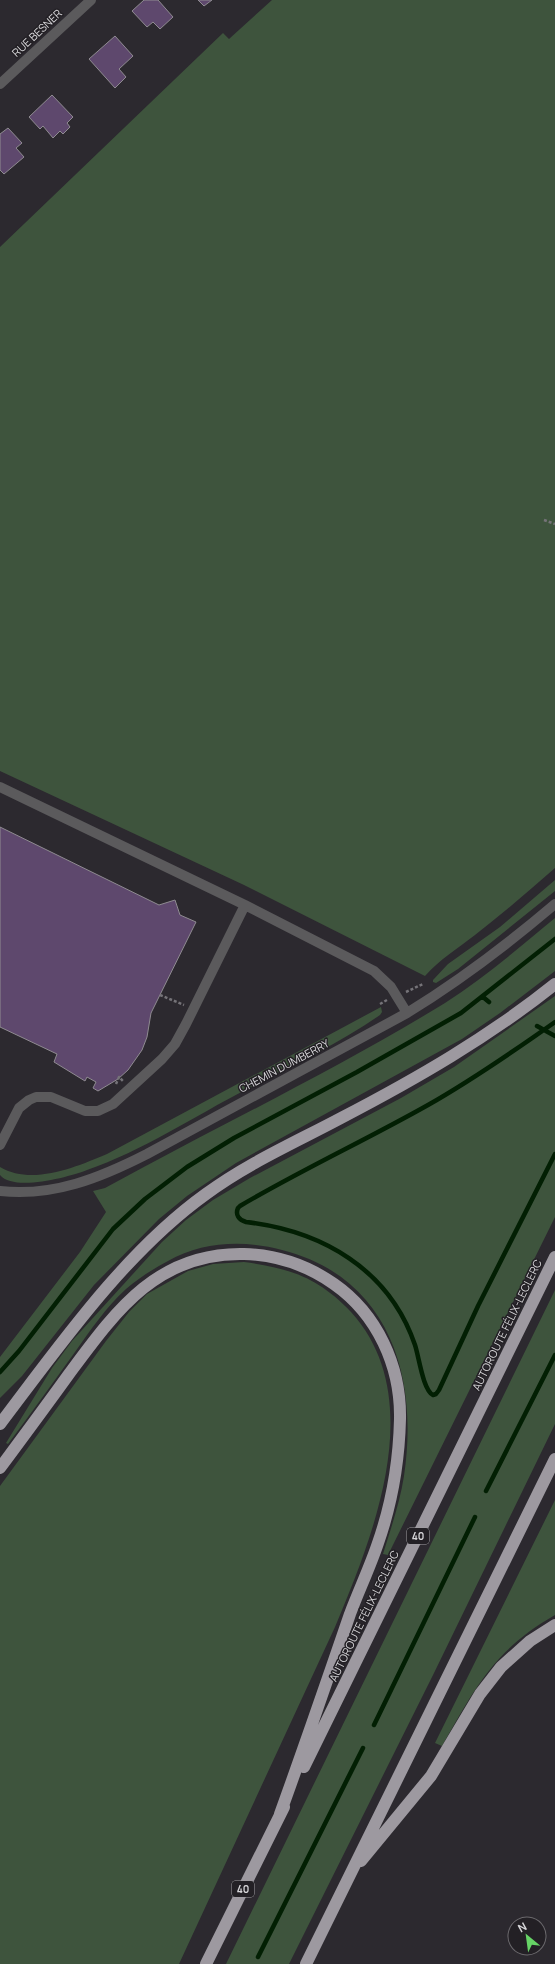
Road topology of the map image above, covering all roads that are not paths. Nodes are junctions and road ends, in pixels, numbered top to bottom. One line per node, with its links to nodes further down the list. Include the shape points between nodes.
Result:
1 (91, 0): 2 (street, RUE BESNER)
2 (0, 84)
3 (0, 787): 4 (street)
4 (245, 904): 7 (street, via 374,971 391,986); 8 (street, via 186,1024 175,1044 162,1059 113,1104 98,1111 85,1111 51,1097 36,1097 29,1100 19,1108)
5 (555, 904): 7 (street, CHEMIN DUMBERRY, via 483,962)
6 (555, 984): 11 (highway, via 494,1030 447,1060 225,1181 187,1208 142,1248 117,1276)
7 (407, 1013): 9 (street, CHEMIN DUMBERRY, via 122,1167 89,1181 54,1190)
8 (0, 1145)
9 (0, 1191)
10 (555, 1257): 15 (highway, AUTOROUTE FÉLIX-LECLERC / 40)
11 (0, 1424)
12 (555, 1459): 16 (highway)
13 (0, 1468): 15 (highway, via 93,1342 124,1305 143,1287 184,1264 237,1254 291,1262 325,1277 366,1313 385,1344 396,1382 400,1415 396,1466 386,1518 378,1543)
14 (555, 1625): 16 (highway, via 530,1641 501,1667 480,1694 430,1776)
15 (280, 1814): 17 (highway, AUTOROUTE FÉLIX-LECLERC / 40)
16 (348, 1878): 18 (highway)
17 (206, 1964)
18 (306, 1964)

